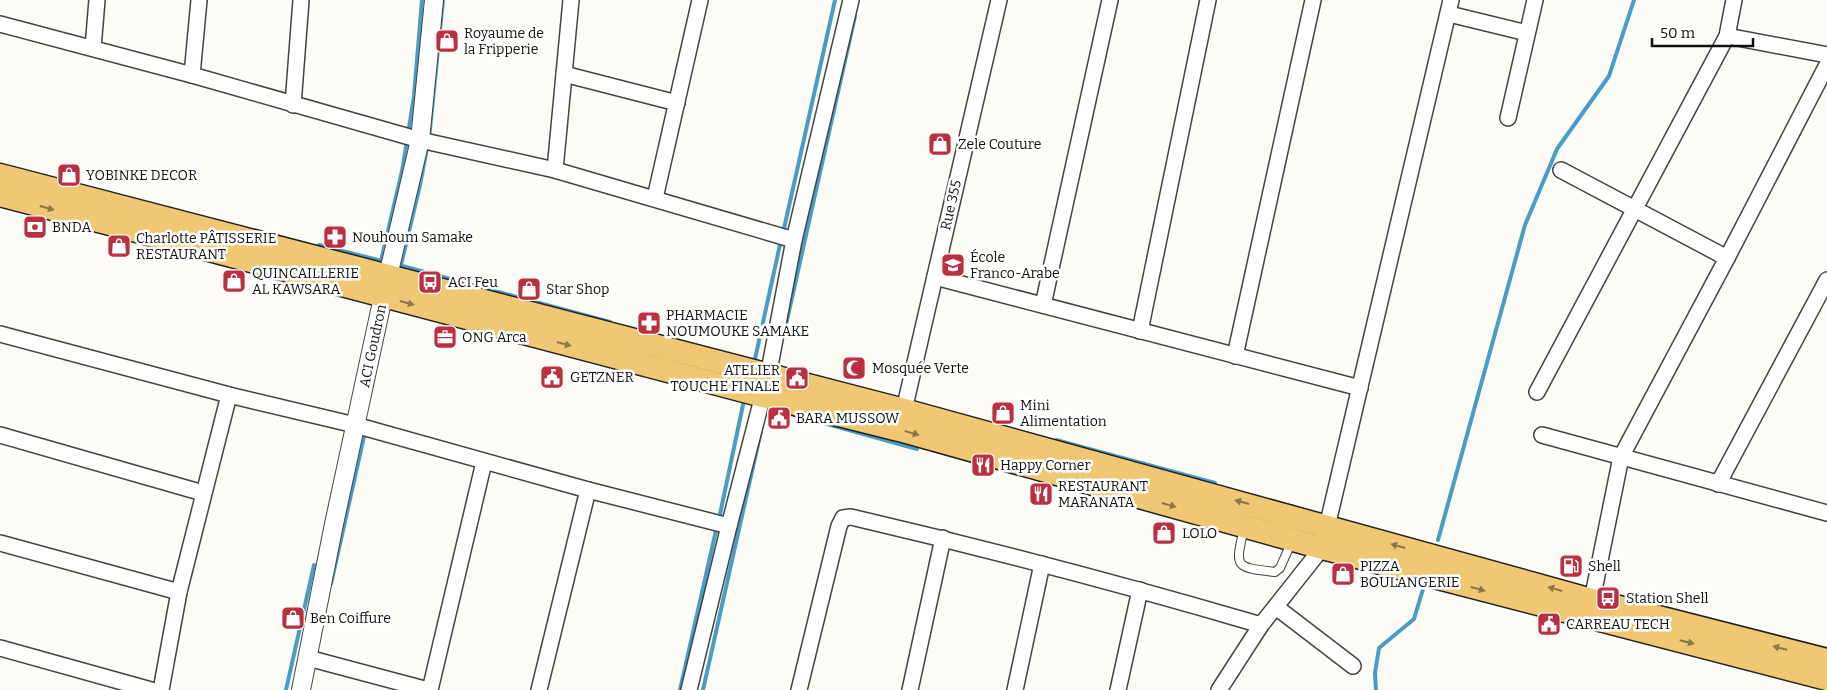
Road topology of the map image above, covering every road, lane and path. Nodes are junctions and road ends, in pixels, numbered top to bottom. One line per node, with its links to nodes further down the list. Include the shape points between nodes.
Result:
1 (97, 0): 18 (street)
2 (199, 0): 22 (street)
3 (301, 0): 24 (street)
4 (434, 0): 26 (street, ACI Goudron)
5 (571, 0): 21 (street)
6 (698, 0): 23 (street)
7 (851, 0): 33 (street)
8 (999, 0): 36 (street, Rue 355)
9 (1110, 0): 39 (street)
10 (1208, 0): 40 (street)
11 (1314, 0): 42 (street)
12 (1535, 0): 16 (street)
13 (1734, 0): 17 (street)
14 (1450, 7): 16 (street); 44 (street)
15 (0, 24): 18 (street)
16 (1527, 33): 25 (street)
17 (1727, 36): 19 (street); 32 (street)
18 (93, 48): 22 (street)
19 (1827, 55)
20 (1827, 65): 34 (street)
21 (564, 74): 23 (street); 27 (street)
22 (192, 76): 24 (street)
23 (677, 103): 31 (street)
24 (293, 105): 26 (street)
25 (1508, 118)
26 (420, 140): 27 (street); 35 (street, ACI Goudron)
27 (555, 170): 31 (street)
28 (1561, 170): 32 (street)
29 (0, 175): 35 (main road)
30 (0, 195): 38 (main road, one-way to 38)
31 (655, 198): 33 (street)
32 (1634, 209): 34 (street); 45 (street)
33 (794, 240): 43 (street)
34 (1728, 258): 51 (street)
35 (388, 275): 38 (street, ACI Goudron); 43 (main road)
36 (935, 277): 39 (street); 47 (street, Rue 355)
37 (1827, 280): 53 (street)
38 (383, 297): 43 (main road, one-way to 43); 48 (street, ACI Goudron)
39 (1044, 305): 40 (street)
40 (1140, 331): 42 (street)
41 (0, 334): 46 (street)
42 (1235, 356): 44 (street)
43 (766, 386): 47 (main road); 57 (street); 58 (main road, one-way to 58, via 899,430)
44 (1360, 388): 59 (street)
45 (1537, 392)
46 (230, 395): 48 (street); 55 (street)
47 (904, 410): 59 (main road, one-way to 47)
48 (355, 425): 52 (street); 71 (street, ACI Goudron)
49 (0, 435): 55 (street)
50 (1542, 435): 51 (street)
51 (1621, 457): 53 (street); 67 (street)
52 (484, 462): 54 (street); 79 (street)
53 (1718, 484): 56 (street)
54 (588, 490): 57 (street); 80 (street)
55 (203, 493): 66 (street)
56 (1826, 511)
57 (729, 526): 81 (street)
58 (1244, 526): 61 (main road); 61 (lane, via 1238,557 1240,563 1248,568 1275,572)
59 (1327, 526): 63 (street); 67 (main road, one-way to 59)
60 (943, 538): 64 (street); 82 (street, via 851,517 843,518); 83 (street)
61 (1293, 540): 63 (main road)
62 (0, 543): 66 (street)
63 (1322, 548): 68 (street); 74 (main road, one-way to 74)
64 (1042, 564): 65 (street); 84 (street)
65 (1140, 590): 69 (street); 85 (street)
66 (179, 592): 77 (street)
67 (1592, 600): 72 (main road, one-way to 67)
68 (1276, 607): 69 (street); 73 (street)
69 (1261, 625): 75 (street)
70 (0, 648): 76 (street)
71 (308, 658): 78 (street, ACI Goudron); 79 (street)
72 (1827, 660)
73 (1353, 666)
74 (1827, 678)
75 (1223, 689)
76 (150, 690)
77 (162, 690)
78 (301, 690)
79 (429, 690)
80 (540, 690)
81 (690, 690)
82 (799, 690)
83 (910, 690)
84 (1014, 690)
85 (1118, 690)

